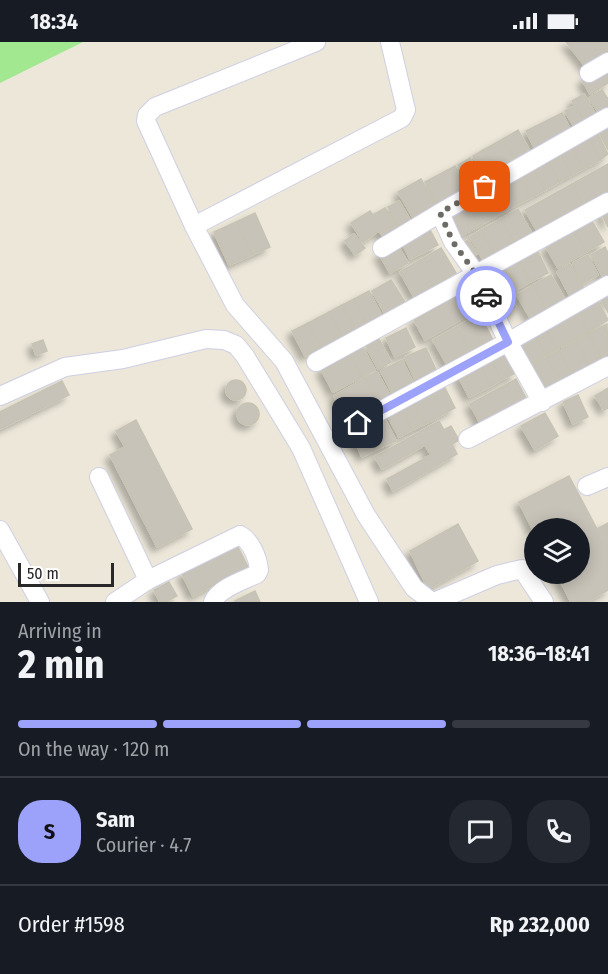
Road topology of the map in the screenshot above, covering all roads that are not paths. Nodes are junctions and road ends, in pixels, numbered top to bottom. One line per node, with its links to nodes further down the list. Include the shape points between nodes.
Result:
1 (316, 42): 8 (street, via 150,110 147,128)
2 (390, 42): 8 (street, via 406,110 402,118)
3 (608, 62): 4 (street)
4 (589, 73)
5 (608, 117): 7 (street)
6 (608, 201): 10 (street)
7 (440, 213): 9 (street); 10 (street, via 453,242)
8 (194, 226): 28 (street, via 235,305 284,361 366,515 414,588)
9 (382, 248)
10 (476, 274): 12 (street); 13 (street)
11 (608, 285): 12 (street)
12 (508, 342): 16 (street); 17 (street)
13 (316, 362)
14 (608, 366): 16 (street)
15 (0, 396): 27 (street, via 77,364 123,359 206,339 236,345 301,448)
16 (542, 402): 18 (street)
17 (358, 423)
18 (468, 439)
19 (99, 477): 23 (street)
20 (608, 477): 21 (street)
21 (588, 486)
22 (0, 530): 24 (street)
23 (148, 580): 25 (street); 26 (street, via 240,535 255,555 259,570 221,592)
24 (40, 602)
25 (115, 602)
26 (213, 602)
27 (369, 602)
28 (433, 602): 29 (street, via 497,575 522,569)
29 (544, 602)

